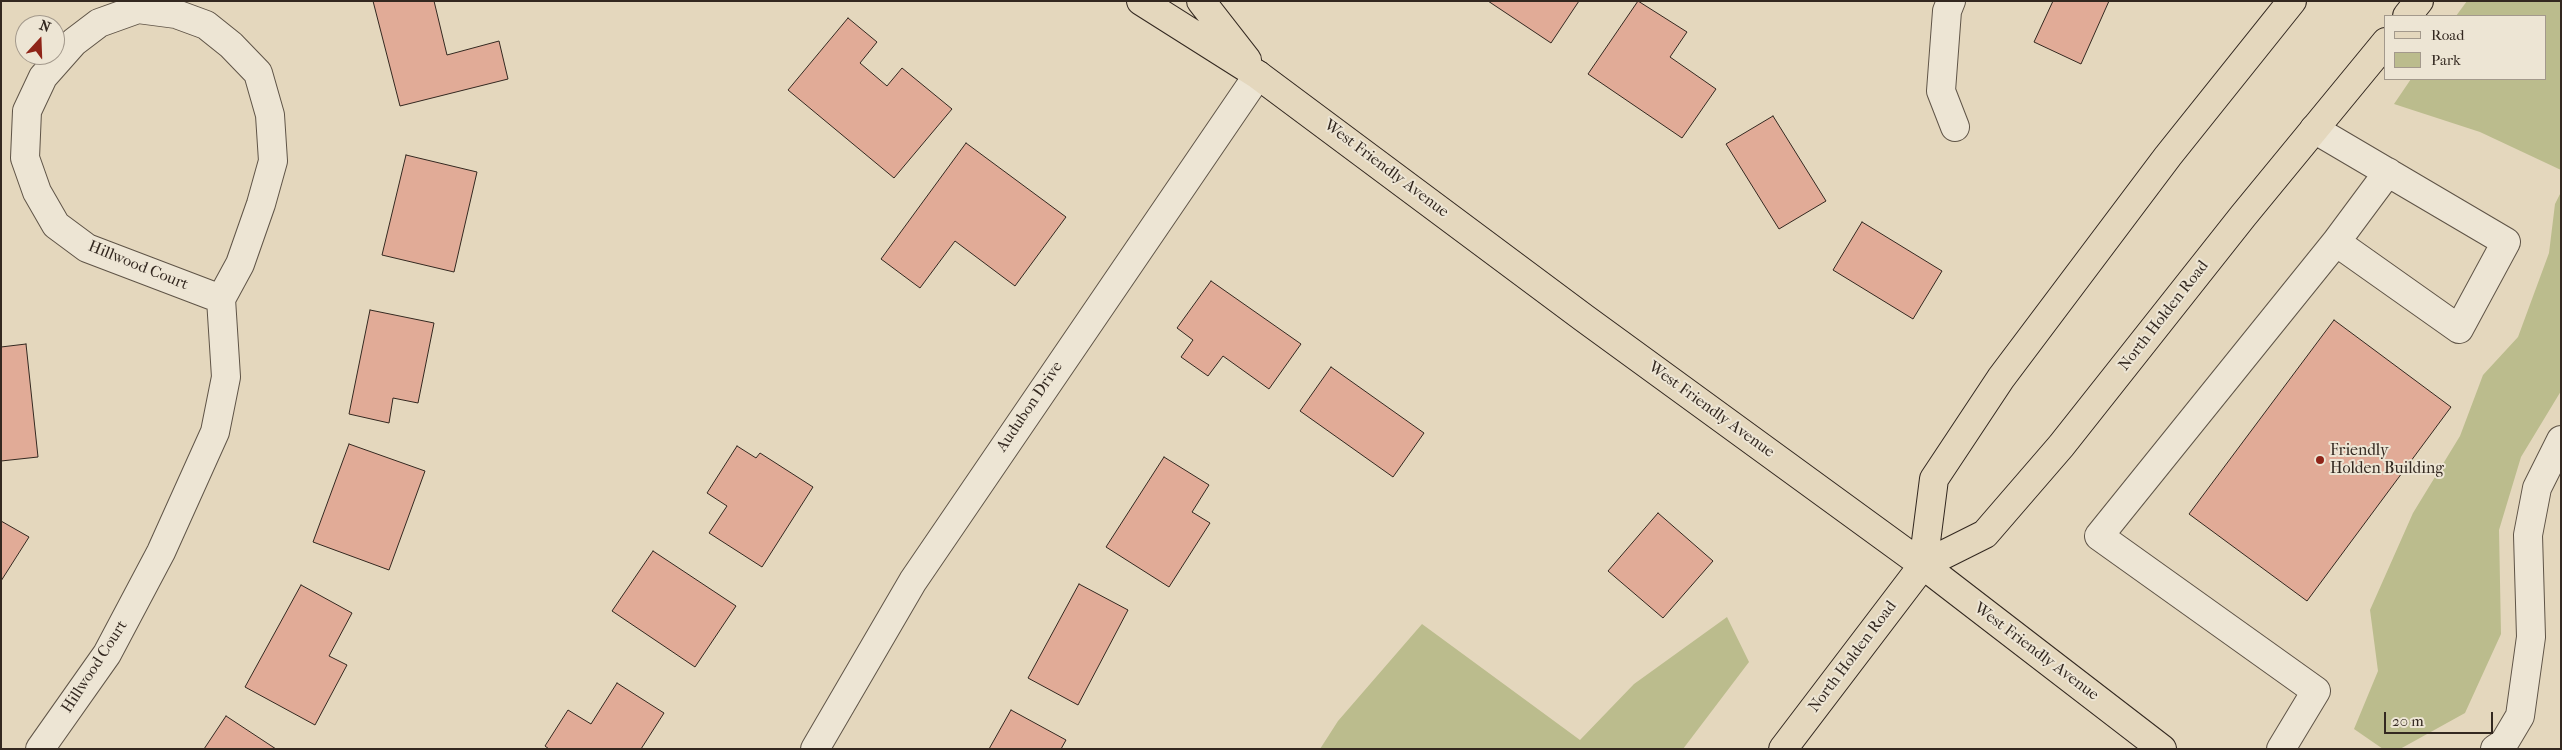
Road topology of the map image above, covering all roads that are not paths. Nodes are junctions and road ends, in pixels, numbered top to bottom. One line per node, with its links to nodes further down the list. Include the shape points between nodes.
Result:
1 (1141, 1): 8 (main road, West Friendly Avenue)
2 (1201, 1): 8 (main road, West Friendly Avenue)
3 (1951, 1): 9 (street, via 1947,10 1941,91)
4 (2292, 1): 15 (main road, North Holden Road, via 2132,204 2001,378 1934,479)
5 (2419, 1): 6 (main road)
6 (2408, 15)
7 (2384, 44): 10 (main road, North Holden Road)
8 (1258, 74): 15 (main road, West Friendly Avenue, via 1584,318); 17 (street, Audubon Drive, via 914,581)
9 (1955, 127)
10 (2314, 129): 11 (street); 15 (main road, North Holden Road, via 2061,446 1985,534)
11 (2388, 172): 12 (street); 12 (street, via 2506,242 2459,329)
12 (2336, 242): 20 (street, via 2100,536 2316,691)
13 (221, 299): 13 (street, Hillwood Court, via 240,264 273,161 270,115 258,73 206,25 176,14 138,9 99,23 74,42 43,77 27,111 25,158 37,192 56,225 87,248); 16 (street, Hillwood Court, via 226,377 215,432 161,552 106,654)
14 (2561, 440): 21 (street, via 2537,488 2528,535 2531,637 2520,716 2504,742)
15 (1923, 565): 18 (main road, North Holden Road); 19 (main road, West Friendly Avenue)
16 (40, 749)
17 (815, 749)
18 (1783, 749)
19 (2162, 749)
20 (2281, 749)
21 (2495, 749)

